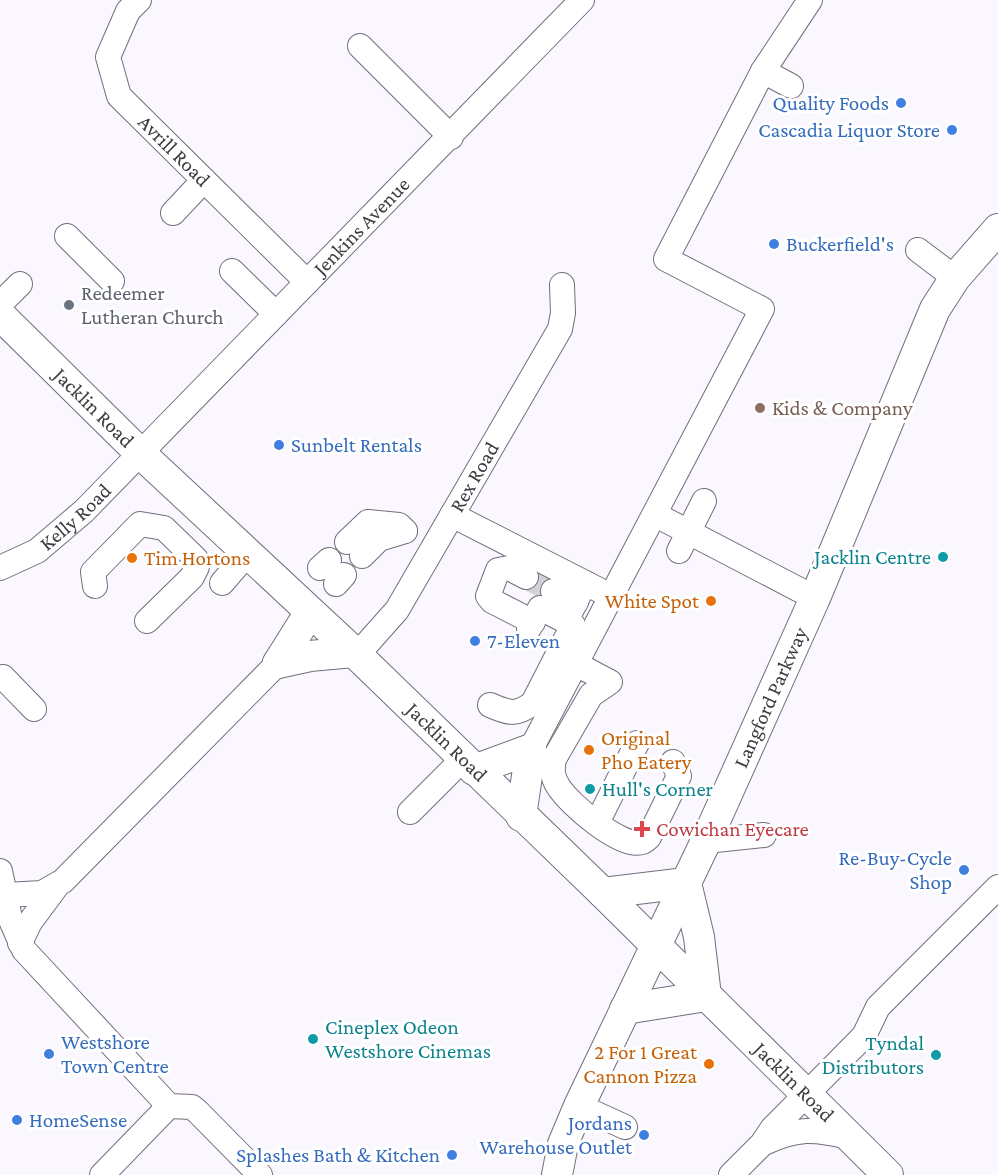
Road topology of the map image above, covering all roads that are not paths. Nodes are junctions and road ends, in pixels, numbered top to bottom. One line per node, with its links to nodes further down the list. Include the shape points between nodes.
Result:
1 (140, 0): 8 (street, Avrill Road, via 128,11 108,57 119,96)
2 (582, 0): 7 (street, Jenkins Avenue)
3 (810, 0): 5 (street)
4 (360, 46): 7 (street)
5 (763, 71): 6 (street); 25 (street, via 666,259 719,294 762,309 690,430 669,472)
6 (791, 86)
7 (451, 137): 16 (street, Jenkins Avenue)
8 (204, 180): 9 (street); 16 (street, Avrill Road)
9 (173, 213)
10 (998, 229): 14 (main road, Langford Parkway)
11 (67, 236): 15 (street)
12 (918, 250): 14 (street)
13 (232, 271): 20 (street)
14 (955, 278): 36 (main road, Langford Parkway, via 935,309)
15 (112, 280)
16 (307, 282): 20 (street, Jenkins Avenue)
17 (20, 284): 19 (street)
18 (562, 285): 24 (street, Rex Road, via 560,329)
19 (0, 304)
20 (276, 314): 22 (street, Jenkins Avenue)
21 (0, 315): 22 (main road, Jacklin Road)
22 (140, 453): 29 (main road, Jacklin Road); 30 (street, Kelly Road, via 84,511 37,551)
23 (704, 501): 27 (street)
24 (452, 514): 34 (street); 39 (street, Rex Road, via 397,610)
25 (656, 515): 27 (street); 35 (street)
26 (405, 531): 28 (street, via 399,525 368,522)
27 (684, 541): 36 (street)
28 (355, 549)
29 (247, 554): 32 (street); 37 (main road, Jacklin Road)
30 (0, 568)
31 (526, 577): 34 (street, via 509,568 498,570 488,596 531,625 540,608)
32 (222, 583)
33 (94, 586): 38 (street, via 93,572 140,524 164,528 196,559 197,567 192,577)
34 (572, 590): 35 (street); 41 (street, via 573,625)
35 (612, 597): 41 (street)
36 (815, 598): 53 (main road, Langford Parkway)
37 (310, 612): 39 (main road, Jacklin Road); 40 (main road)
38 (147, 621)
39 (355, 654): 40 (main road, via 310,656); 48 (main road, Jacklin Road)
40 (278, 663): 56 (street, via 230,700)
41 (566, 669): 43 (street, via 522,711 510,714); 46 (street); 51 (street, via 610,682 591,695 554,759 552,770 566,798)
42 (3, 677): 44 (street)
43 (490, 705)
44 (34, 709)
45 (637, 743): 51 (street)
46 (531, 749): 48 (main road); 50 (main road)
47 (673, 762): 51 (street, via 680,776 650,837 633,842)
48 (469, 764): 49 (street); 50 (main road, Jacklin Road)
49 (410, 812)
50 (521, 816): 58 (main road, Jacklin Road)
51 (597, 823)
52 (764, 834): 53 (street)
53 (706, 841): 55 (main road, Langford Parkway)
54 (0, 871): 59 (street)
55 (686, 883): 58 (main road); 61 (main road, Langford Parkway); 62 (main road, via 699,938)
56 (56, 887): 59 (street, via 34,894); 60 (street)
57 (998, 887): 64 (street, via 878,1007 864,1036)
58 (603, 893): 61 (main road, Jacklin Road)
59 (6, 895): 60 (street)
60 (20, 943): 65 (street)
61 (656, 946): 62 (main road, Jacklin Road); 63 (main road, Langford Parkway)
62 (706, 996): 63 (main road); 64 (main road, Jacklin Road)
63 (625, 1009): 66 (main road, Langford Parkway)
64 (807, 1094): 68 (main road, Jacklin Road); 69 (street)
65 (170, 1106): 70 (street); 71 (street, via 192,1107)
66 (579, 1106): 67 (street); 72 (main road, Langford Parkway, via 563,1144)
67 (625, 1127)
68 (850, 1137): 69 (street, via 801,1130); 74 (main road, Jacklin Road)
69 (762, 1144): 73 (street)
70 (102, 1175)
71 (260, 1175)
72 (557, 1175)
73 (731, 1175)
74 (888, 1175)

